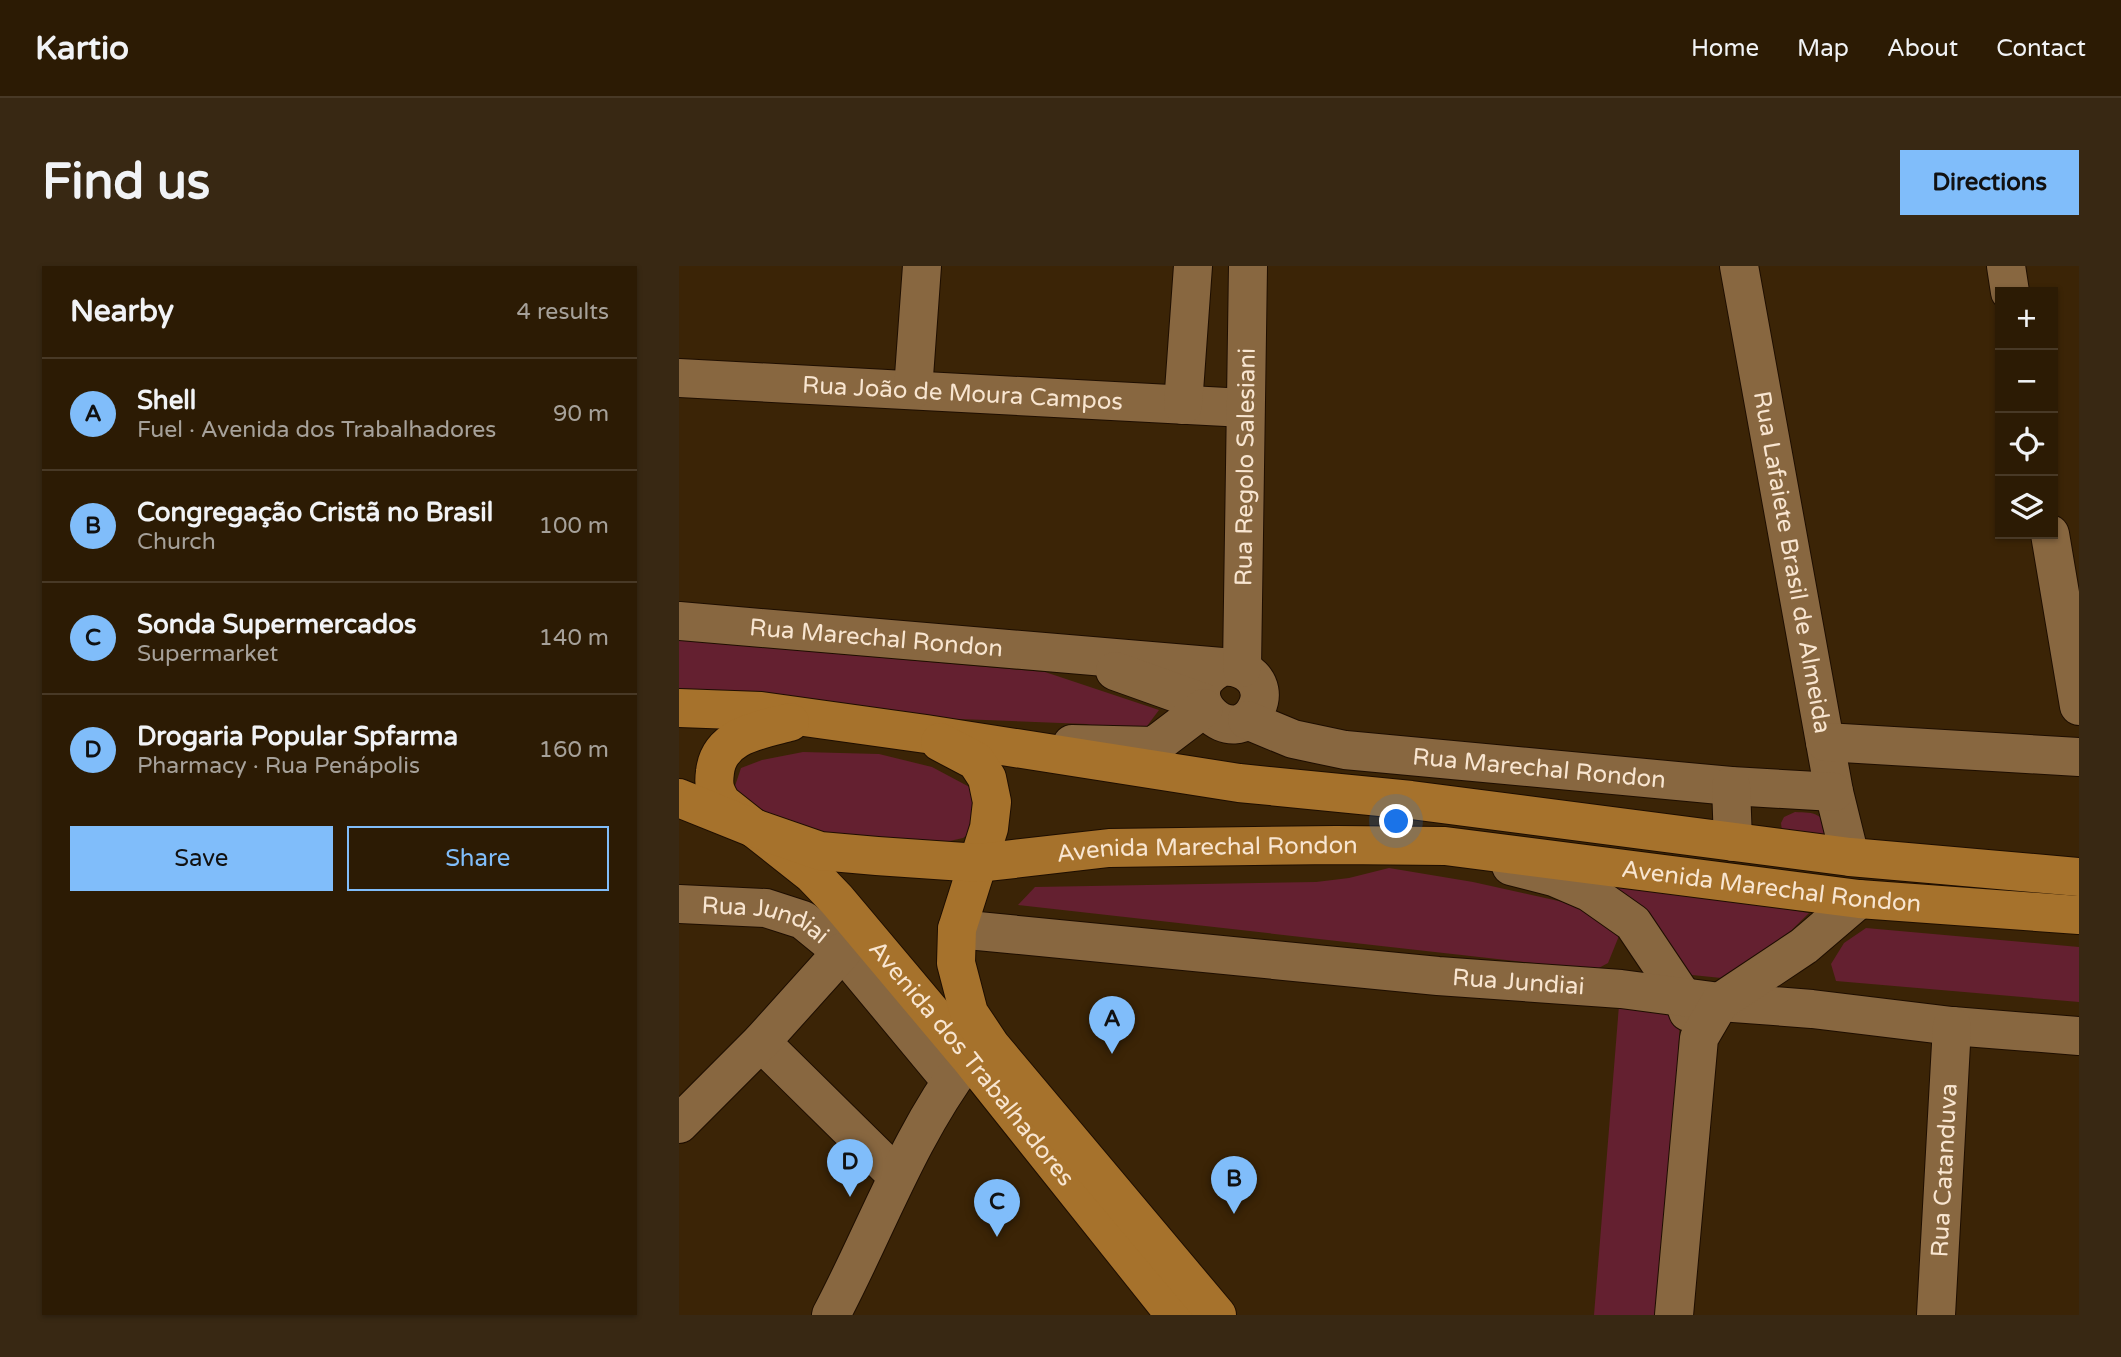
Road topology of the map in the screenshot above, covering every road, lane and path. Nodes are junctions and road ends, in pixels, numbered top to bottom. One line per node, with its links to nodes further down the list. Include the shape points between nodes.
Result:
1 (922, 266): 8 (street)
2 (1193, 266): 9 (street)
3 (1248, 266): 10 (street, Rua Regolo Salesiani)
4 (1739, 266): 21 (street, Rua Lafaiete Brasil de Almeida)
5 (2006, 266): 6 (street)
6 (2009, 287)
7 (679, 378): 8 (street, Rua João de Moura Campos)
8 (913, 390): 9 (street, Rua João de Moura Campos)
9 (1183, 405): 10 (street, Rua João de Moura Campos)
10 (1245, 408): 14 (street, Rua Regolo Salesiani, via 1246,470)
11 (2051, 539): 16 (street)
12 (679, 621): 13 (street, Rua Marechal Rondon)
13 (1074, 655): 14 (street); 15 (street)
14 (1232, 668): 15 (street, via 1207,677 1201,693); 19 (street, via 1251,674 1257,682 1259,703)
15 (1203, 705): 19 (street, via 1218,722); 22 (street, via 1154,746)
16 (2079, 706)
17 (679, 708): 18 (main road, Avenida Marechal Rondon)
18 (809, 718): 20 (main road, Avenida Marechal Rondon); 27 (main road, via 749,734 727,744 719,755 713,788 722,803)
19 (1247, 720): 24 (street, Rua Marechal Rondon, via 1293,739 1345,750)
20 (926, 734): 22 (main road, Avenida Marechal Rondon); 31 (main road, Avenida dos Trabalhadores, via 976,761 987,778 992,802)
21 (1825, 742): 23 (street); 25 (street, Rua Lafaiete Brasil de Almeida)
22 (1014, 748): 28 (main road, Avenida Marechal Rondon, via 1239,783 1411,800)
23 (2079, 757)
24 (1731, 786): 25 (street, Rua Marechal Rondon); 28 (street)
25 (1834, 792): 30 (street, Rua Lafaiete Brasil de Almeida)
26 (679, 798): 27 (main road, Avenida Marechal Rondon)
27 (751, 827): 31 (main road, Avenida Marechal Rondon, via 820,851); 48 (main road, Avenida dos Trabalhadores, via 821,883)
28 (1733, 842): 30 (main road, Avenida Marechal Rondon)
29 (1445, 846): 31 (main road, Avenida Marechal Rondon, via 1109,848); 33 (main road, Avenida Marechal Rondon); 36 (street, via 1554,877 1588,892)
30 (1850, 857): 32 (main road, Avenida Marechal Rondon)
31 (979, 863): 37 (main road, Avenida dos Trabalhadores)
32 (2079, 877)
33 (1860, 899): 35 (main road, Avenida Marechal Rondon); 38 (street)
34 (679, 904): 39 (street, Rua Jundiai, via 766,908 803,920)
35 (2079, 915)
36 (1633, 923): 40 (street, via 1620,963); 41 (street)
37 (957, 929): 40 (street, Rua Jundiai); 54 (main road, Avenida dos Trabalhadores, via 956,963 969,1013 991,1046)
38 (1804, 946): 42 (street); 43 (street, via 1804,978)
39 (842, 952): 47 (street); 48 (street, Rua Jundiai)
40 (1600, 988): 41 (street, Rua Jundiai)
41 (1682, 996): 42 (street, Rua Jundiai); 46 (street)
42 (1720, 1002): 43 (street, Rua Jundiai); 46 (street)
43 (1812, 1009): 44 (street, Rua Jundiai)
44 (1952, 1026): 45 (street, Rua Jundiai); 56 (street, Rua Catanduva)
45 (2079, 1036)
46 (1699, 1038): 55 (street)
47 (761, 1042): 49 (street); 50 (street)
48 (960, 1069): 50 (street); 53 (main road, Avenida dos Trabalhadores)
49 (679, 1124)
50 (897, 1176): 51 (street)
51 (852, 1297): 52 (street)
52 (831, 1315)
53 (1175, 1315)
54 (1217, 1315)
55 (1674, 1315)
56 (1935, 1315)

